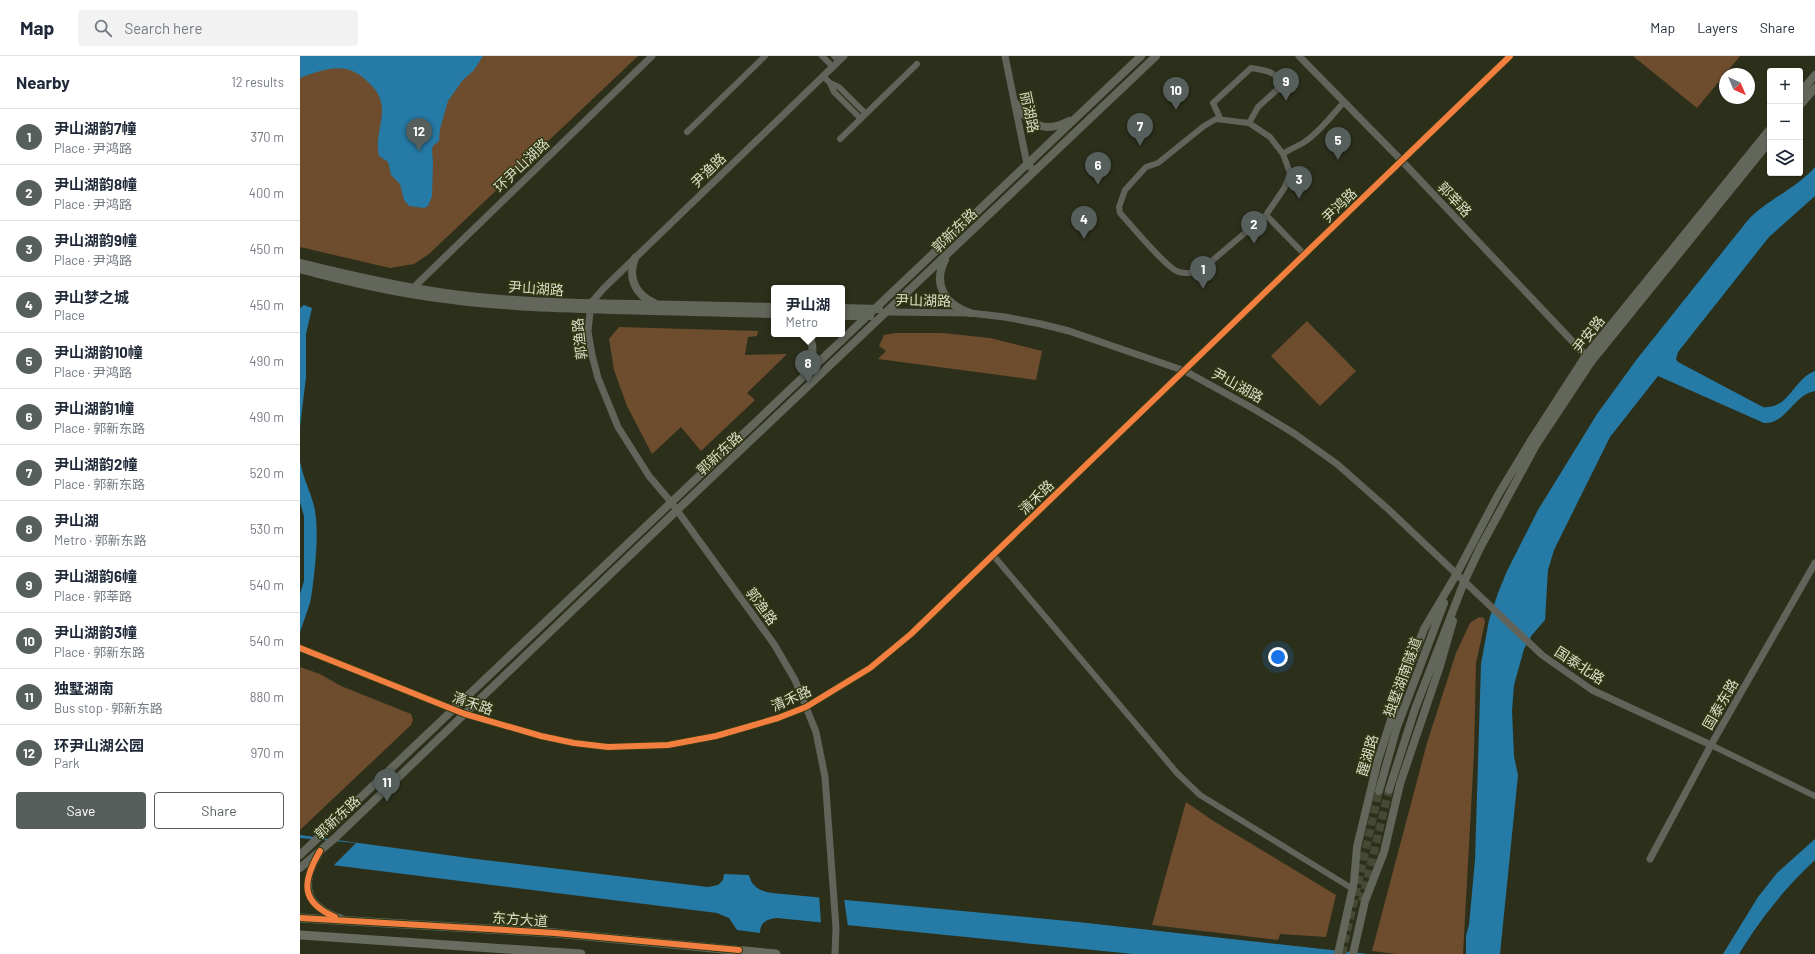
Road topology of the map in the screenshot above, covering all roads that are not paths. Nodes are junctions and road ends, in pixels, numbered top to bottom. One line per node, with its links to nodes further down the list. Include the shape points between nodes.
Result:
1 (652, 56): 39 (street, 环尹山湖路)
2 (765, 56): 25 (street)
3 (822, 56): 11 (street)
4 (1005, 56): 18 (street, 丽湖路)
5 (1141, 56): 21 (main road, 郭新东路)
6 (1156, 56): 32 (main road, 郭新东路)
7 (1298, 56): 17 (street, 郭莘路)
8 (1510, 56): 30 (street, 尹鸿路)
9 (839, 58): 11 (street, 尹渔路)
10 (917, 64): 20 (street)
11 (832, 67): 13 (street, 尹渔路)
12 (1815, 75): 16 (main road)
13 (823, 76): 14 (street); 36 (street, 尹渔路)
14 (830, 83): 20 (street, via 839,87); 23 (street, via 834,92)
15 (1815, 88): 19 (main road)
16 (1803, 89)
17 (1344, 102): 29 (street, via 1303,143); 30 (street, 郭莘路)
18 (1015, 103): 21 (main road, via 1025,117 1041,126 1056,127); 31 (street, 丽湖路)
19 (1801, 104)
20 (866, 114): 23 (street)
21 (1077, 117): 31 (main road, 郭新东路)
22 (1220, 118): 24 (street); 24 (street, via 1213,103 1251,68 1276,74 1280,86 1258,107); 33 (street, via 1204,126 1158,163 1146,168 1125,190 1119,207 1120,213 1156,253 1178,272 1189,274 1200,271)
23 (860, 119): 27 (street)
24 (1249, 123): 29 (street, via 1270,137)
25 (687, 132)
26 (1767, 133): 51 (main road, 尹安路)
27 (840, 139)
28 (1767, 145): 51 (main road, 尹安路)
29 (1283, 154): 33 (street, via 1290,173 1285,187)
30 (1402, 161): 35 (street, 尹鸿路); 51 (street, 郭莘路)
31 (1028, 164): 32 (street, 丽湖路); 44 (main road, 郭新东路)
32 (1034, 171): 34 (main road, 郭新东路)
33 (1266, 215): 35 (street)
34 (947, 255): 45 (main road, 郭新东路); 46 (main road, via 940,274 942,289 958,309)
35 (1305, 255): 52 (street, 尹鸿路)
36 (635, 258): 40 (main road, via 631,270 635,286 646,299); 41 (street, 尹渔路, via 604,288)
37 (300, 263): 39 (main road, 尹山湖路)
38 (300, 269): 39 (main road, 尹山湖路, via 346,281)
39 (411, 291): 41 (main road, 尹山湖路)
40 (657, 304): 41 (main road, 尹山湖路); 42 (main road, 尹山湖路)
41 (590, 306): 47 (main road, 尹山湖路); 54 (street, 郭渔路, via 588,331 598,378 606,400 635,456)
42 (771, 307)
43 (845, 308): 44 (main road, 尹山湖路)
44 (877, 308): 45 (main road, 尹山湖路); 49 (main road, 郭新东路)
45 (887, 312): 46 (street, 尹山湖路); 49 (main road, 尹山湖路); 55 (main road, 郭新东路)
46 (970, 313): 52 (street, 尹山湖路, via 1006,317 1069,331)
47 (771, 314)
48 (845, 316): 49 (main road, 尹山湖路)
49 (868, 317): 53 (main road, 郭新东路)
50 (809, 337): 53 (main road, via 812,353)
51 (1588, 359): 58 (main road, 尹安路, via 1530,442 1498,495); 59 (main road, 尹安路, via 1536,445)
52 (1185, 371): 56 (street, 清禾路); 58 (street, 尹山湖路, via 1295,434 1337,464)
53 (803, 378): 54 (main road, 郭新东路)
54 (671, 502): 55 (street, 郭渔路); 62 (main road, 郭新东路)
55 (676, 510): 61 (street, 郭渔路, via 774,644 795,680); 63 (main road, 郭新东路)
56 (992, 555): 61 (street, 清禾路, via 911,634 870,668); 71 (street, via 1178,773 1200,795)
57 (1815, 563): 64 (street, 国泰东路)
58 (1456, 575): 59 (street, 国泰北路); 66 (main road, 独墅湖南隧道, via 1407,700 1388,757); 71 (main road, 醒湖路, via 1424,629 1378,760 1357,847)
59 (1464, 582): 64 (street, 国泰北路, via 1542,655 1592,690); 65 (main road, 独墅湖南隧道, via 1418,701); 75 (main road, via 1440,666 1400,784 1384,852 1365,901)
60 (300, 648): 62 (street, 清禾路)
61 (806, 707): 63 (street, 清禾路, via 716,736 668,744 608,747 541,736); 78 (street, 郭渔路, via 816,732 825,777 836,928)
62 (453, 709): 63 (street, 清禾路); 68 (main road, 郭新东路)
63 (465, 714): 70 (main road, 郭新东路, bridge)
64 (1711, 745): 67 (street); 69 (street, 国泰东路)
65 (1389, 790)
66 (1380, 791)
67 (1815, 796)
68 (300, 855)
69 (1650, 859)
70 (306, 866): 73 (main road, via 308,897 320,910)
71 (1353, 889): 79 (main road, 醒湖路)
72 (300, 918): 73 (main road, 东方大道)
73 (345, 920): 77 (main road, 东方大道, via 555,933)
74 (300, 935): 76 (main road)
75 (1354, 950)
76 (582, 954)
77 (776, 954)
78 (835, 954)
79 (1338, 954)

